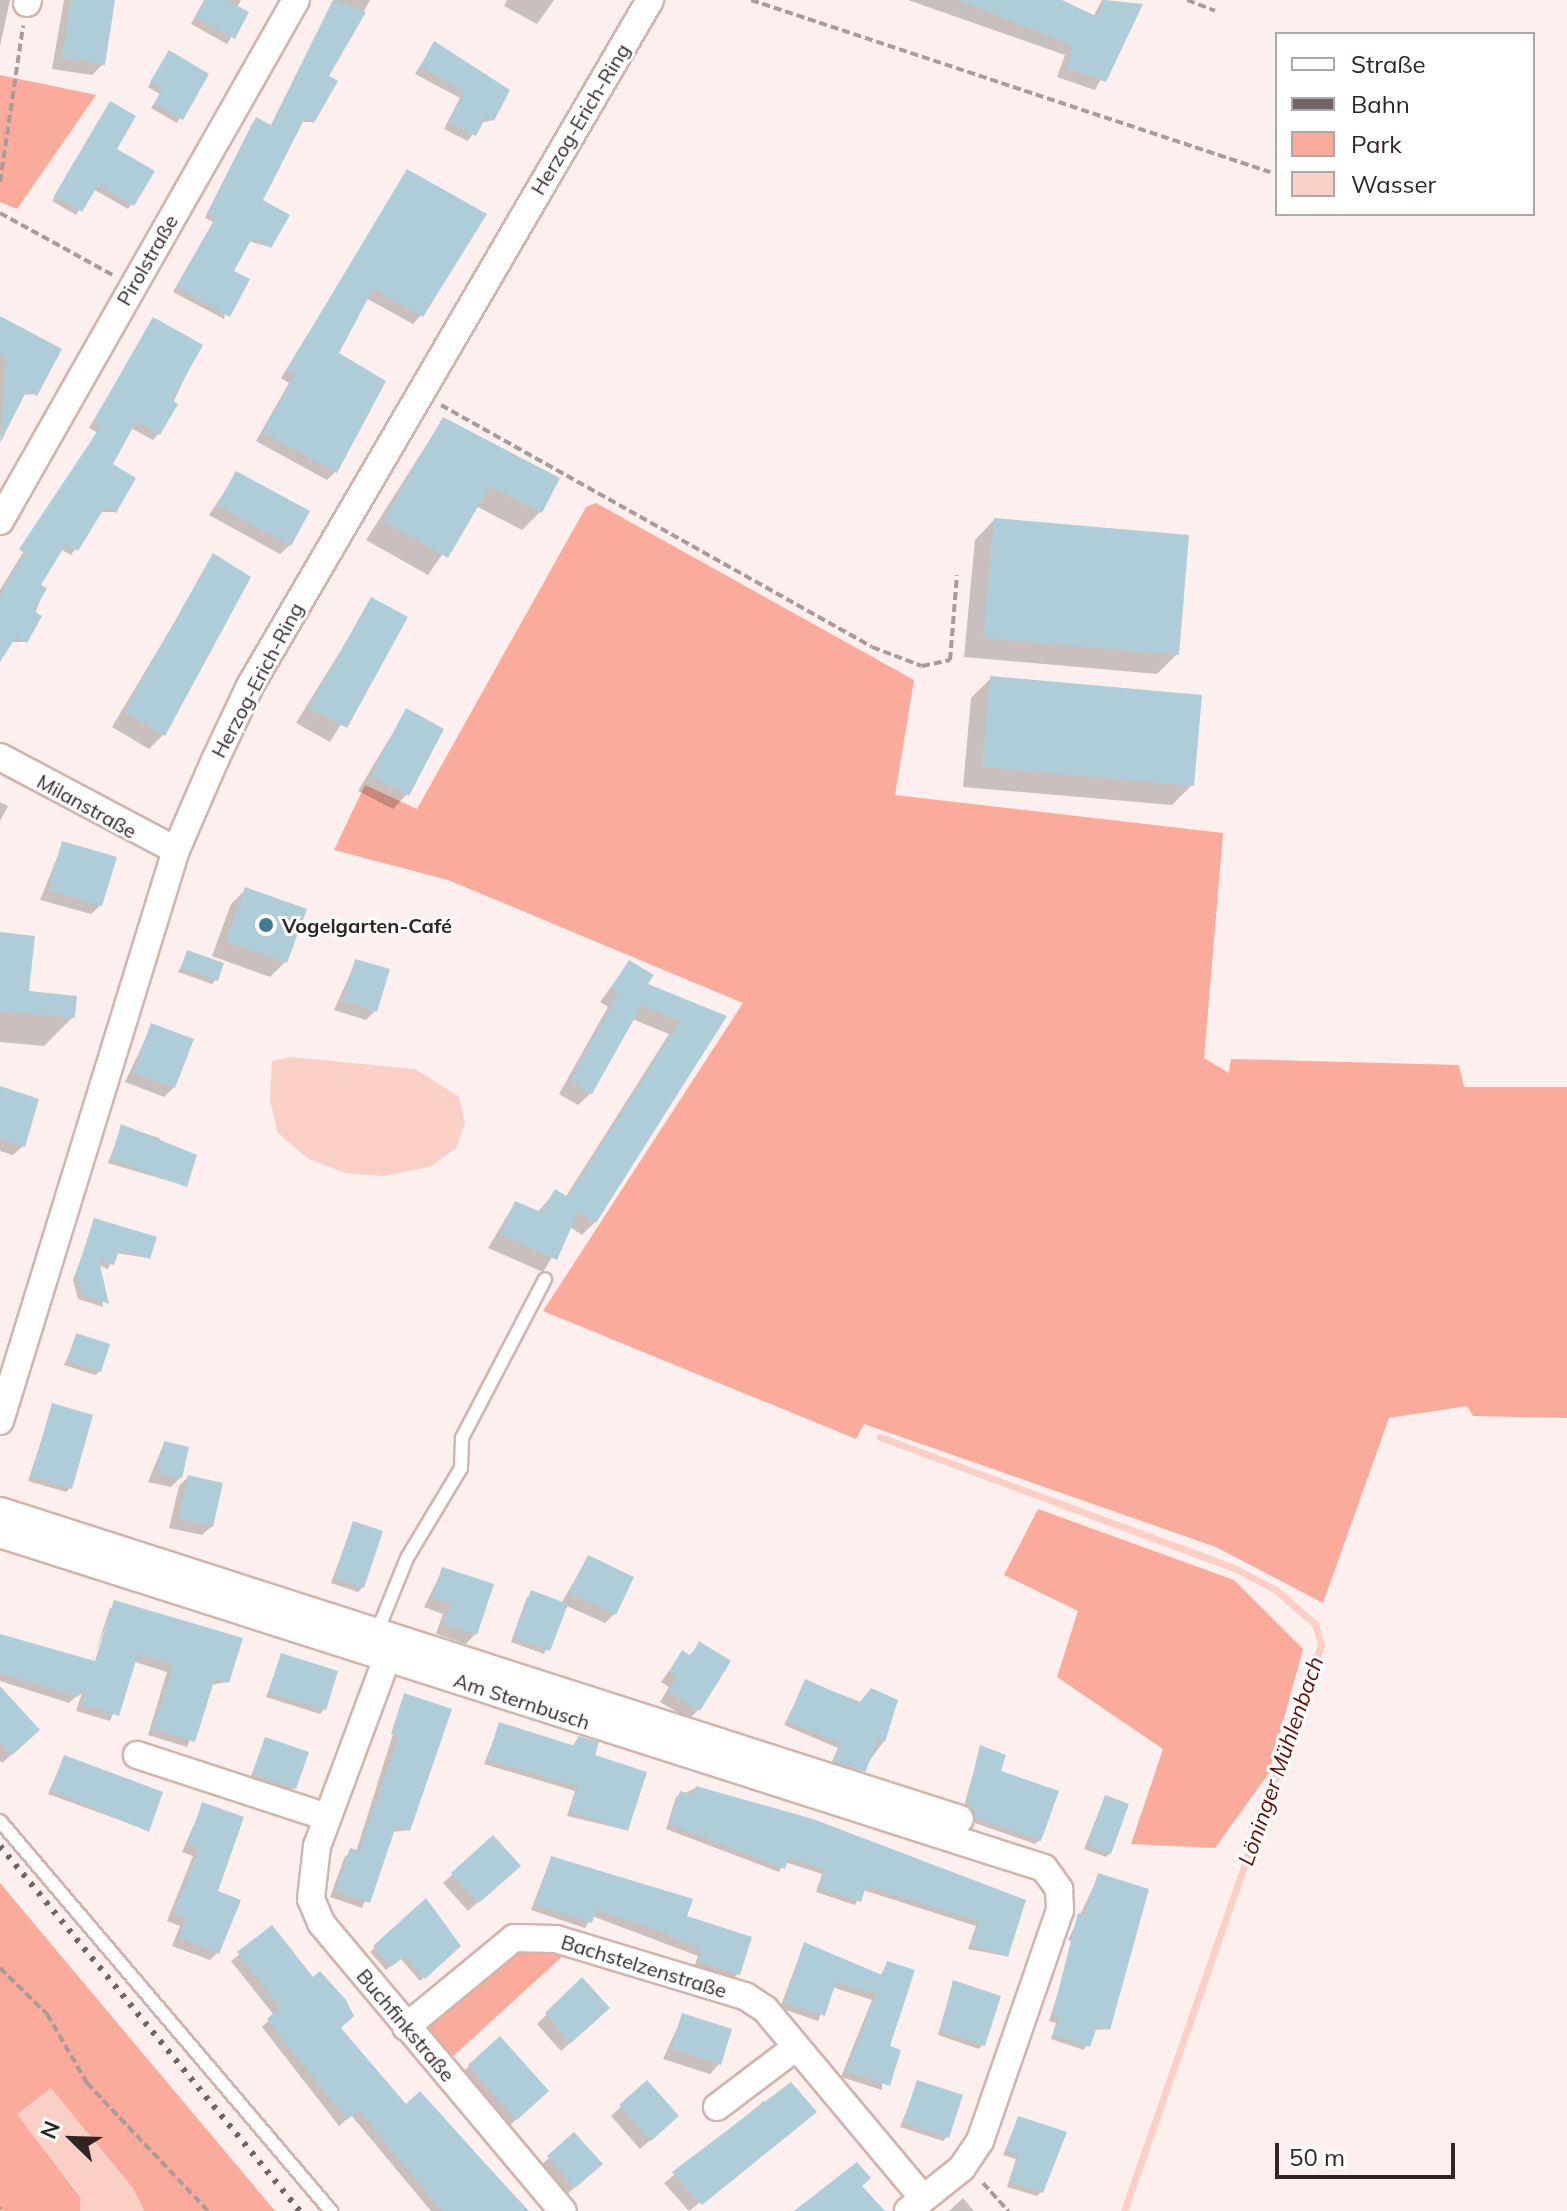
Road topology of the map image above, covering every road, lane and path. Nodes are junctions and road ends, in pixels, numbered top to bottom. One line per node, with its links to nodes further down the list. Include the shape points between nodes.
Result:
1 (296, 0): 10 (street, Pirolstraße)
2 (650, 0): 11 (street, Herzog-Erich-Ring)
3 (751, 0): 7 (path)
4 (1187, 0): 6 (path)
5 (27, 2): 8 (path)
6 (1215, 11)
7 (1270, 172)
8 (0, 182)
9 (0, 213): 10 (path)
10 (133, 286): 12 (street, Pirolstraße)
11 (418, 392): 13 (path, via 872,647 922,666 950,660); 15 (street, Herzog-Erich-Ring, via 250,686)
12 (0, 521)
13 (957, 575)
14 (0, 757): 15 (street, Milanstraße)
15 (176, 850): 17 (street, Herzog-Erich-Ring)
16 (545, 1279): 20 (lane, via 462,1438 461,1468 407,1558)
17 (0, 1421)
18 (0, 1511): 20 (street, Am Sternbusch)
19 (0, 1534): 21 (street, Am Sternbusch)
20 (377, 1632): 22 (street, Am Sternbusch)
21 (387, 1658): 22 (street, Am Sternbusch); 24 (street, Buchfinkstraße)
22 (634, 1726): 25 (street, Am Sternbusch); 31 (street, Am Sternbusch, via 1044,1868 1059,1889 1060,1910 1005,2075)
23 (137, 1755): 24 (street)
24 (327, 1817): 28 (street, Buchfinkstraße, via 310,1874 311,1899 321,1923)
25 (960, 1819)
26 (0, 1821): 34 (lane)
27 (0, 1968): 33 (path, via 47,2014 87,2083)
28 (406, 2027): 29 (street, Bachstelzenstraße, via 489,1955 514,1938 536,1936 745,1996); 35 (street, Buchfinkstraße)
29 (795, 2048): 30 (street); 32 (street, Bachstelzenstraße)
30 (717, 2107)
31 (965, 2164): 32 (street); 36 (path)
32 (916, 2205)
33 (208, 2211)
34 (331, 2211)
35 (563, 2211)
36 (1008, 2211)

